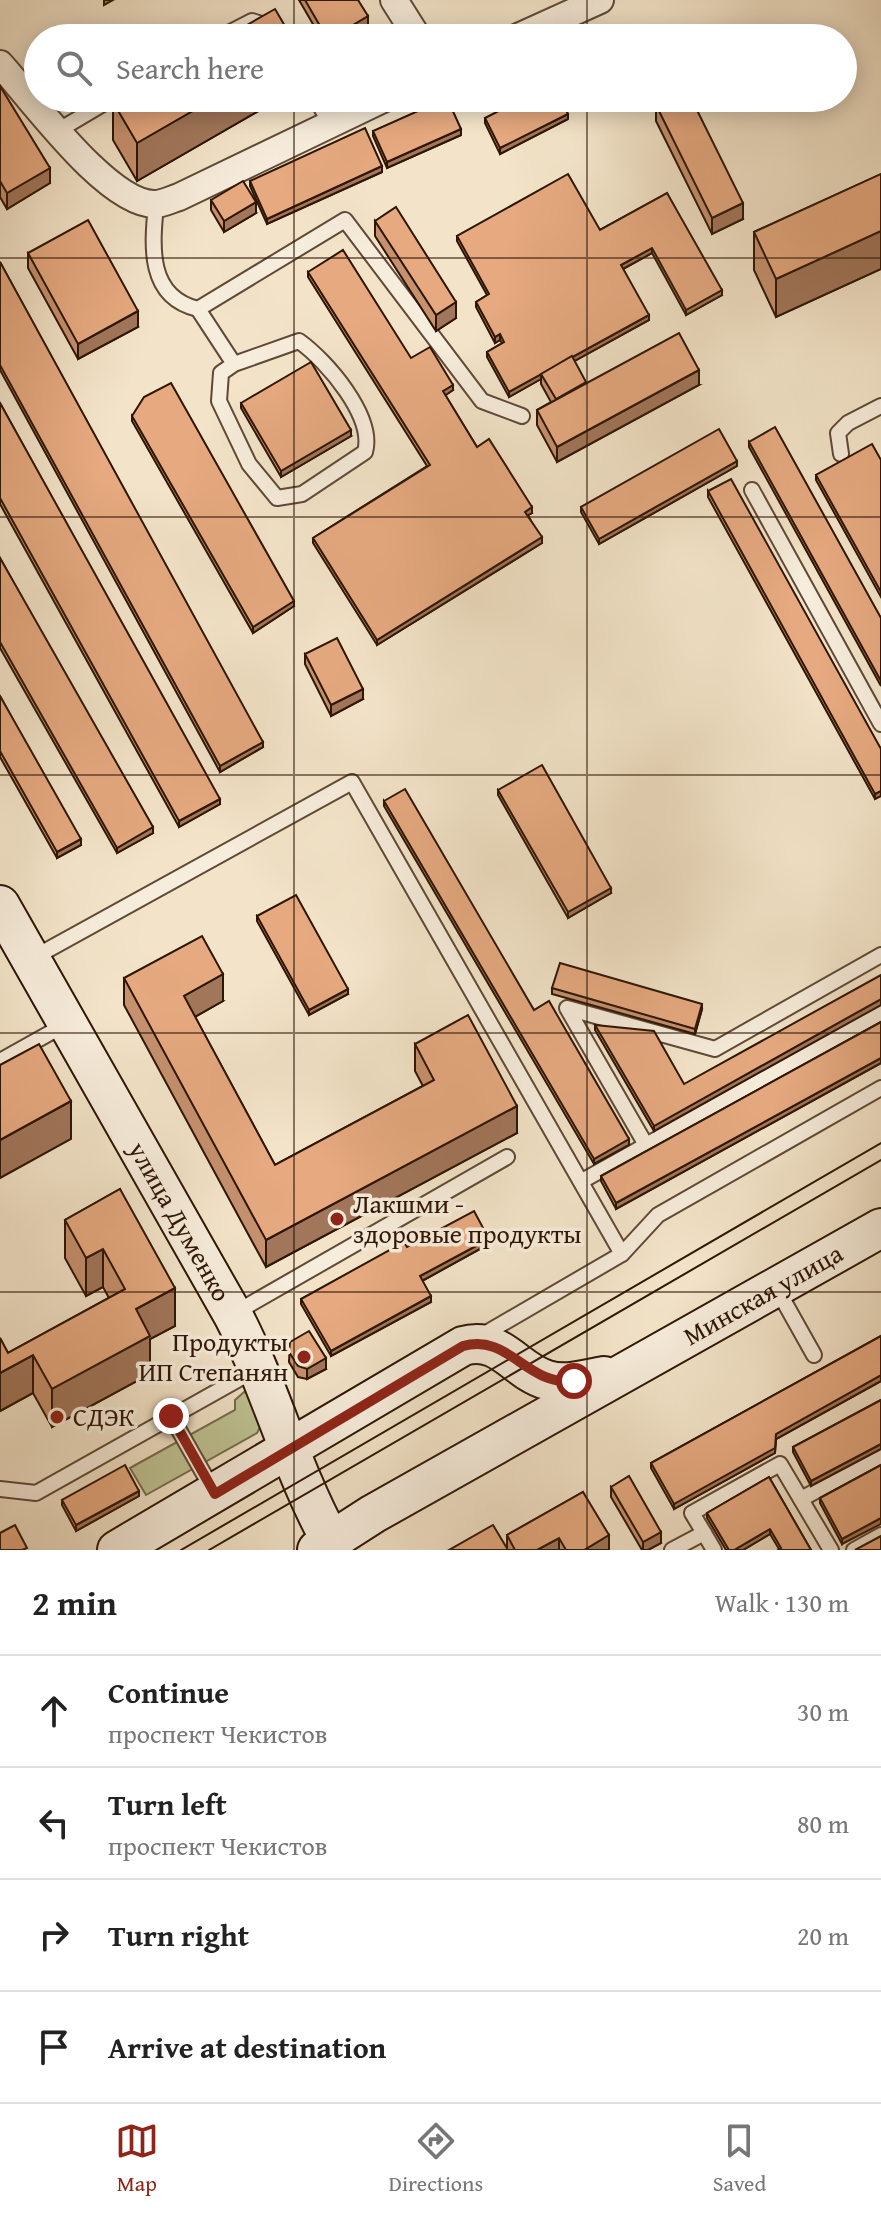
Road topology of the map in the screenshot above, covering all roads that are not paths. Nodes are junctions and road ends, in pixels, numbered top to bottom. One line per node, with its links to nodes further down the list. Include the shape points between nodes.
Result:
1 (394, 0): 4 (street)
2 (600, 0): 3 (street)
3 (544, 11)
4 (409, 24)
5 (0, 64): 6 (street)
6 (24, 91)
7 (43, 112): 12 (street)
8 (89, 112): 12 (lane)
9 (324, 112): 11 (lane)
10 (355, 112): 11 (street)
11 (330, 124): 13 (street)
12 (59, 130): 13 (street, via 108,185 132,199)
13 (156, 204): 14 (lane, via 152,250 160,285 184,305)
14 (198, 309): 15 (lane); 17 (lane, via 345,220 482,401)
15 (234, 364): 15 (lane, via 299,341 359,409 369,440 365,452 302,494 277,498 249,464 219,401 221,373)
16 (881, 406): 18 (lane, via 838,433)
17 (522, 416)
18 (841, 454)
19 (752, 490): 20 (lane)
20 (881, 724)
21 (2, 915): 23 (main road, улица Думенко)
22 (881, 955): 28 (lane, via 715,1049 567,1008)
23 (31, 960): 25 (main road, улица Думенко); 30 (lane, via 352,782)
24 (881, 1013): 28 (lane)
25 (66, 1024): 26 (lane); 34 (main road, улица Думенко)
26 (0, 1061)
27 (881, 1088): 32 (lane, via 658,1215)
28 (646, 1145): 30 (lane)
29 (507, 1157): 34 (lane)
30 (582, 1181): 32 (lane)
31 (878, 1236): 33 (main road, Минская улица)
32 (622, 1254): 35 (lane)
33 (776, 1287): 36 (lane); 37 (main road, Минская улица)
34 (233, 1315): 38 (main road, улица Думенко)
35 (463, 1346): 39 (main road, via 494,1346); 41 (main road)
36 (814, 1355)
37 (644, 1362): 39 (main road, via 559,1383); 43 (main road)
38 (260, 1367): 40 (lane); 41 (main road, улица Думенко)
39 (526, 1368): 43 (main road, via 521,1407 512,1422)
40 (171, 1416): 44 (lane, via 36,1493); 45 (lane)
41 (291, 1448): 45 (main road); 49 (main road, улица Думенко)
42 (881, 1456): 46 (lane)
43 (466, 1461): 49 (main road)
44 (0, 1489)
45 (215, 1494): 50 (main road)
46 (801, 1499): 47 (lane, via 780,1464 692,1513); 53 (lane)
47 (704, 1533): 51 (lane); 52 (lane)
48 (881, 1535): 54 (lane)
49 (328, 1547)
50 (117, 1550)
51 (672, 1550)
52 (714, 1550)
53 (831, 1550)
54 (854, 1550)

